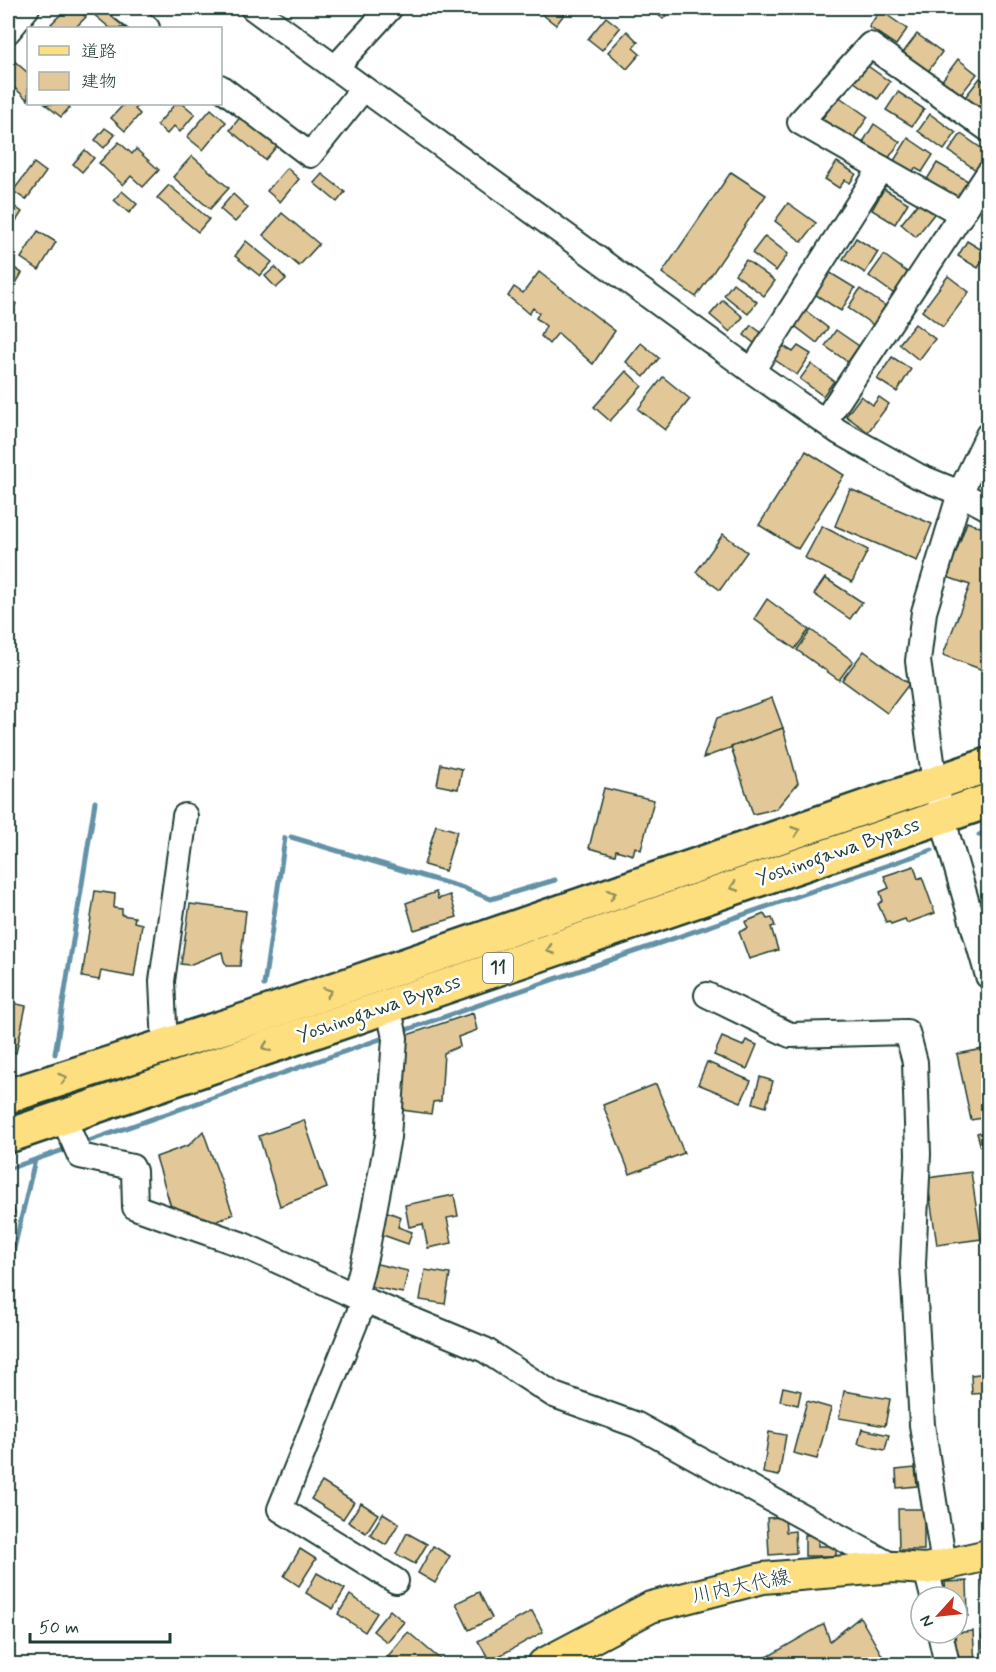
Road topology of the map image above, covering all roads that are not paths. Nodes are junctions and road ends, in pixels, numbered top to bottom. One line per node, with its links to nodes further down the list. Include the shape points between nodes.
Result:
1 (27, 8): 6 (street)
2 (122, 8): 5 (street)
3 (254, 8): 7 (street)
4 (390, 8): 7 (street)
5 (146, 27)
6 (8, 31)
7 (335, 68): 9 (street)
8 (222, 89): 9 (street, via 310,155)
9 (363, 89): 14 (street)
10 (988, 129): 11 (street, via 870,45 800,122)
11 (881, 168): 13 (street); 14 (street)
12 (988, 174): 13 (street)
13 (962, 213): 15 (street)
14 (752, 371): 15 (street)
15 (825, 421): 17 (street, via 918,476)
16 (988, 435): 17 (street)
17 (960, 493): 18 (street); 20 (street, via 924,612 918,661)
18 (988, 508)
19 (988, 765): 20 (highway, Yoshinogawa Bypass / 11)
20 (935, 783): 23 (street); 27 (highway, Yoshinogawa Bypass / 11, one-way to 20)
21 (988, 801): 23 (highway, Yoshinogawa Bypass / 11)
22 (185, 816): 27 (street, via 162,981)
23 (943, 816): 24 (street); 26 (highway, Yoshinogawa Bypass / 11, one-way to 26)
24 (988, 976)
25 (707, 995): 34 (street, via 790,1035 907,1032 915,1062 918,1154 913,1264)
26 (393, 1024): 30 (highway, Yoshinogawa Bypass / 11, one-way to 30); 31 (street, via 388,1137)
27 (165, 1046): 28 (highway, Yoshinogawa Bypass / 11, one-way to 27)
28 (8, 1096)
29 (8, 1136): 30 (highway, Yoshinogawa Bypass / 11)
30 (72, 1137): 31 (street, via 80,1156 132,1167 135,1207 243,1245)
31 (360, 1298): 33 (street, via 484,1350 554,1395 637,1425); 35 (street, via 280,1509)
32 (988, 1555): 34 (main road, 川内大代線)
33 (894, 1567): 34 (main road, 川内大代線); 37 (main road, 川内大代線, via 763,1578 651,1607)
34 (934, 1577)
35 (396, 1581)
36 (943, 1645): 38 (street)
37 (548, 1664)
38 (947, 1665)

